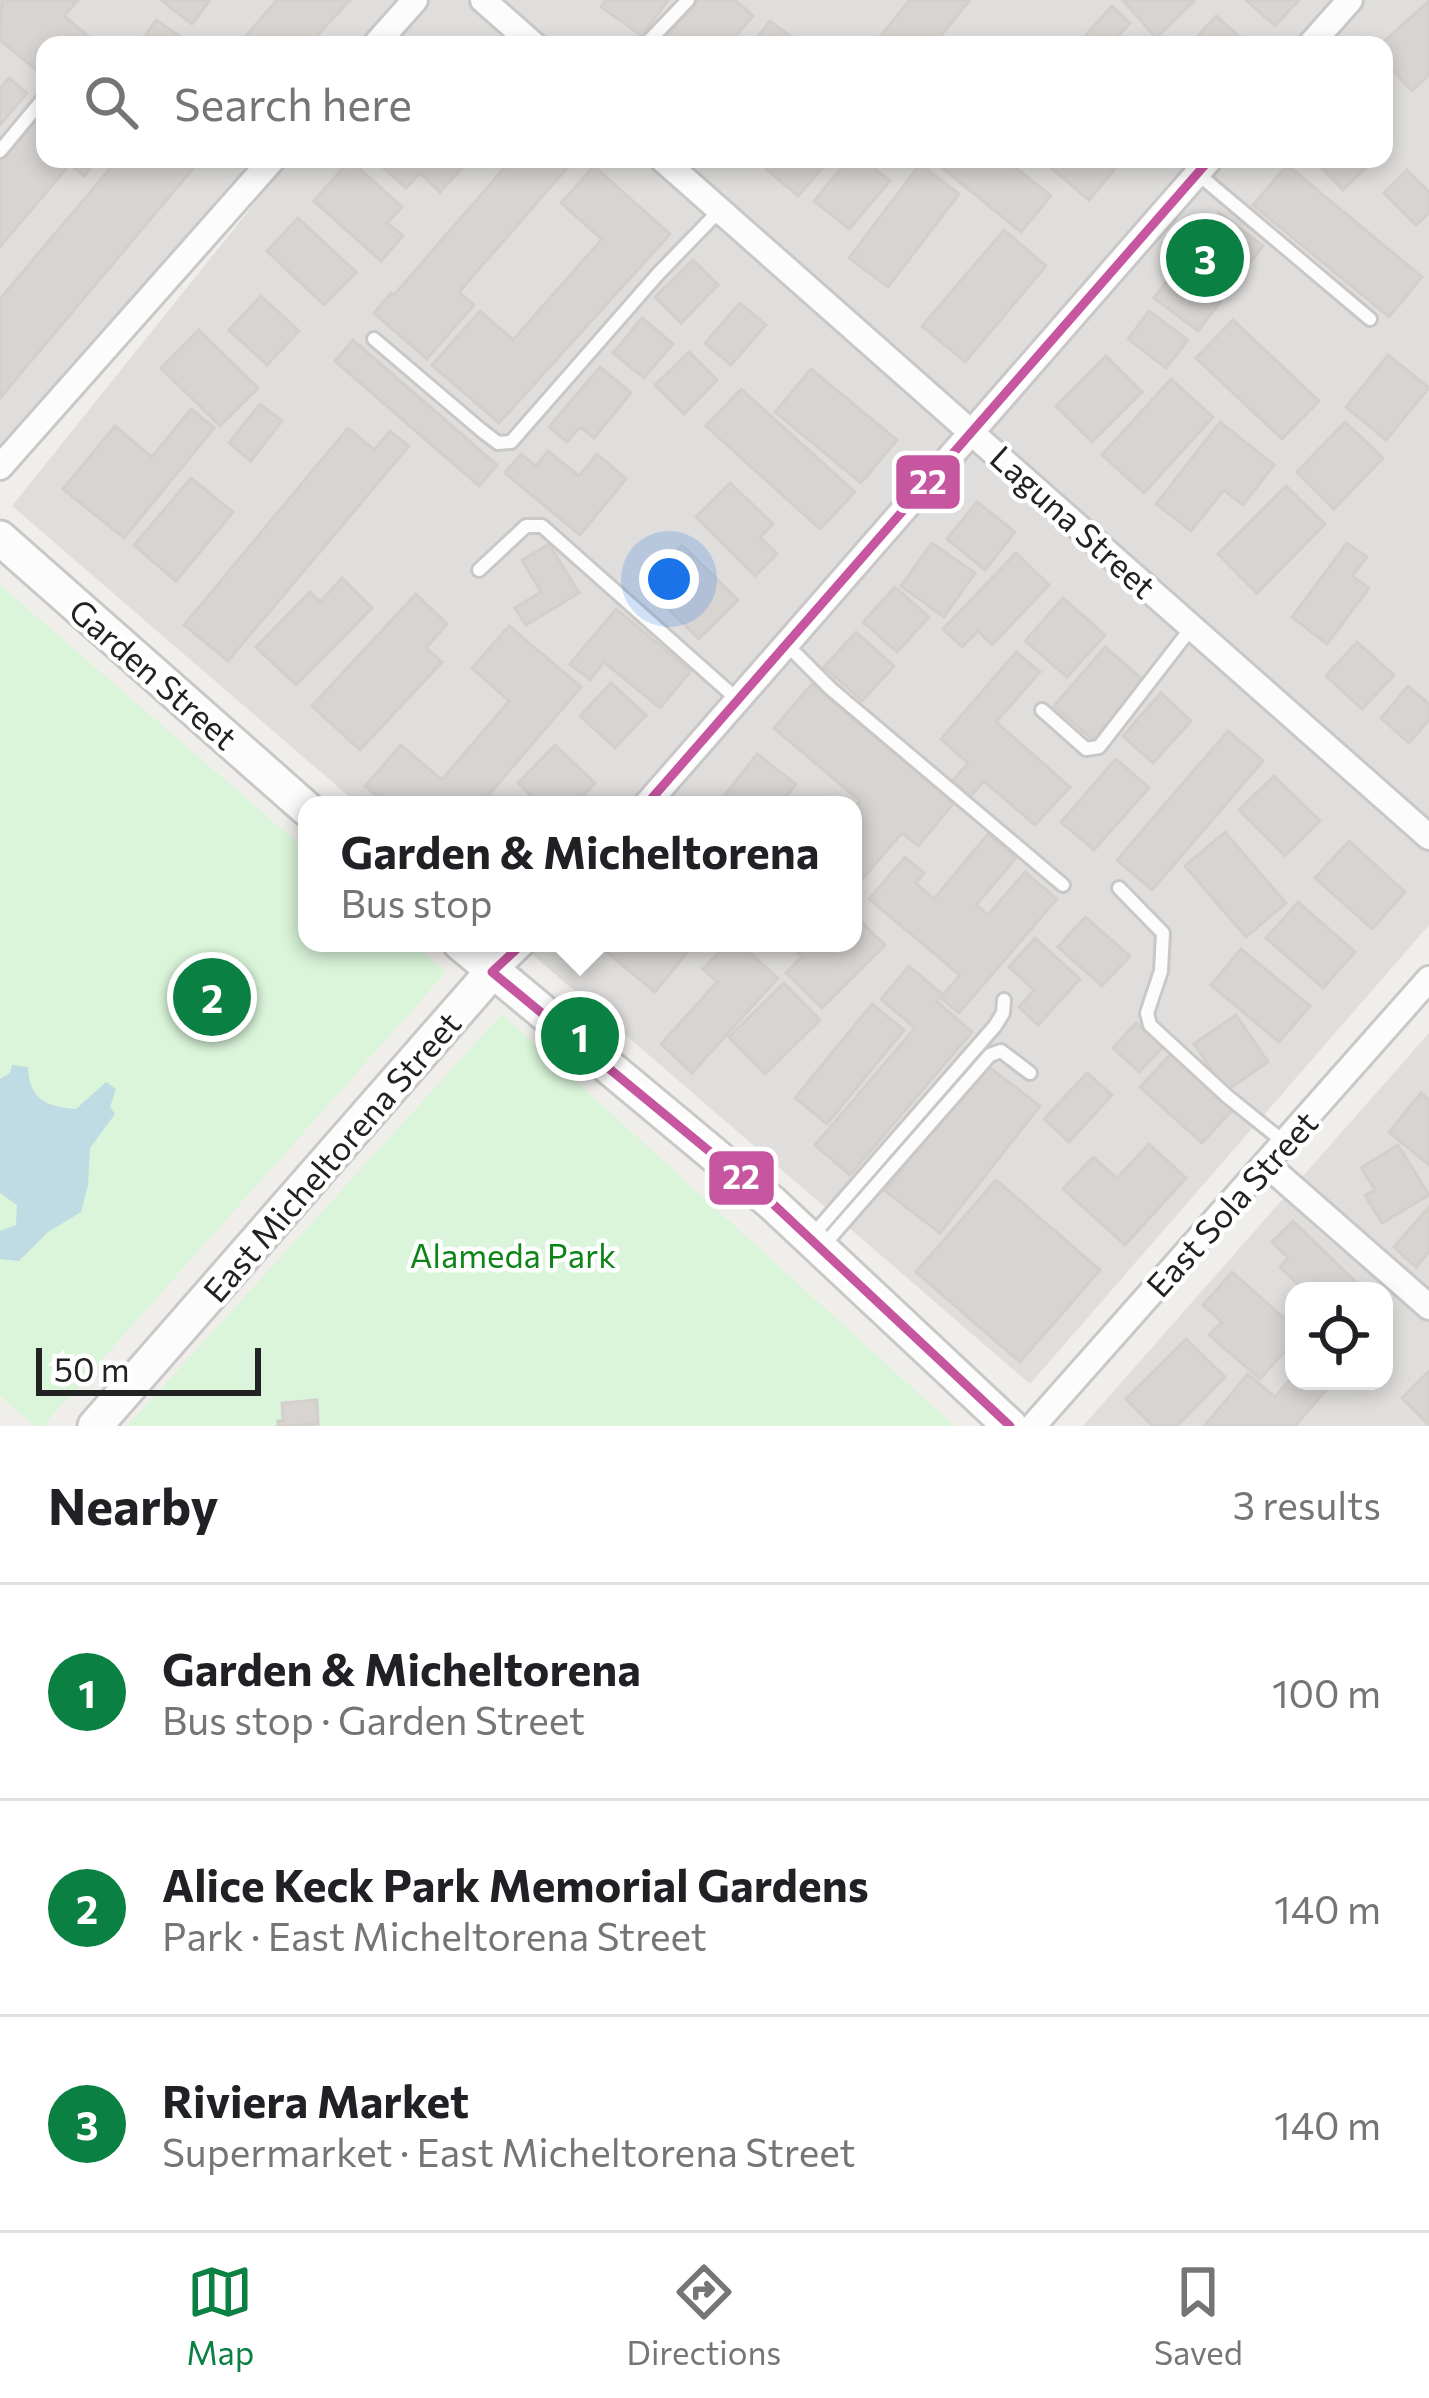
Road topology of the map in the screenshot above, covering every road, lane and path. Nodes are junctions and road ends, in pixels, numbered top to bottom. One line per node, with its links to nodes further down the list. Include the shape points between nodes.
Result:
1 (415, 0): 5 (street)
2 (483, 0): 6 (street)
3 (688, 0): 7 (lane)
4 (1350, 0): 8 (street)
5 (383, 36)
6 (524, 36)
7 (654, 36)
8 (1318, 36)
9 (36, 108): 10 (lane)
10 (0, 151)
11 (265, 168): 19 (street)
12 (672, 168): 15 (street, Laguna Street)
13 (1201, 168): 18 (street)
14 (1205, 168): 16 (lane)
15 (720, 210): 17 (lane, via 511,442 498,443); 18 (street, Laguna Street)
16 (1370, 319)
17 (374, 339)
18 (972, 431): 22 (street, Laguna Street); 23 (street)
19 (0, 466)
20 (0, 538): 27 (street, Garden Street)
21 (479, 570): 24 (lane, via 526,526 542,526)
22 (1192, 626): 25 (lane, via 1099,747 1086,749); 28 (street, Laguna Street)
23 (787, 645): 24 (street); 29 (lane)
24 (739, 701): 26 (street)
25 (1042, 710)
26 (654, 796)
27 (298, 800)
28 (1429, 837)
29 (1063, 885)
30 (1119, 888): 37 (lane, via 1163,932 1150,1025)
31 (470, 952): 33 (street)
32 (513, 952): 33 (street, East Micheltorena Street)
33 (492, 972): 39 (street); 41 (street, East Micheltorena Street)
34 (1429, 980): 37 (street, East Sola Street)
35 (1004, 1000): 39 (lane, via 995,1026)
36 (1030, 1072): 39 (lane, via 1009,1054 990,1054)
37 (1285, 1142): 38 (street, East Sola Street)
38 (1266, 1164): 40 (street); 43 (street, East Sola Street)
39 (816, 1242): 42 (street)
40 (1429, 1307)
41 (95, 1426)
42 (1010, 1426)
43 (1033, 1426)

